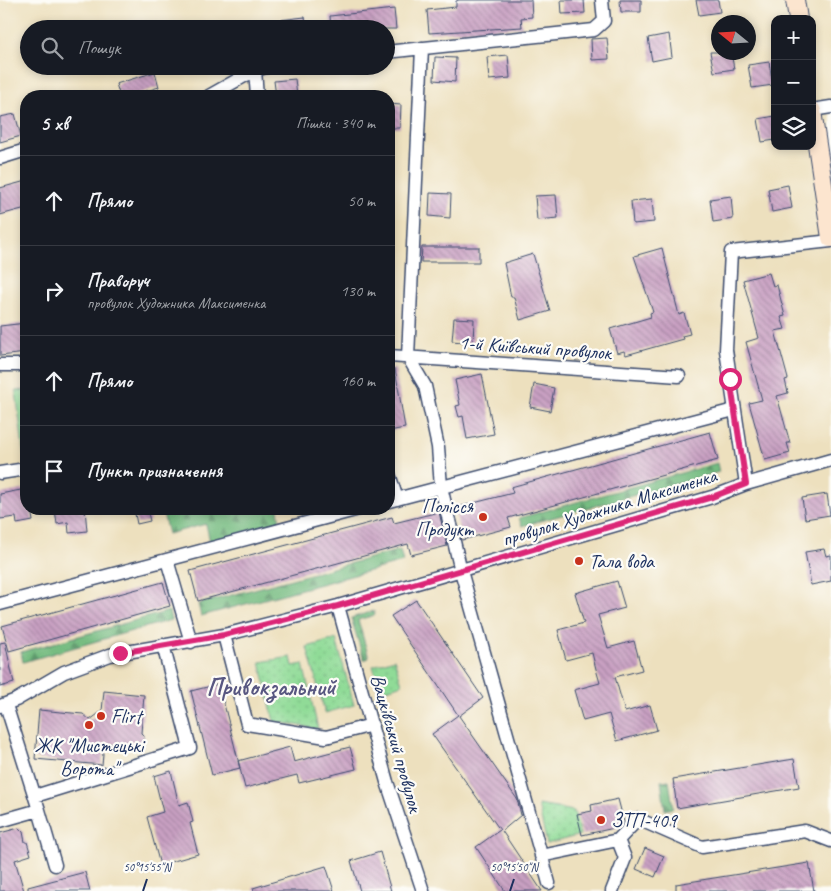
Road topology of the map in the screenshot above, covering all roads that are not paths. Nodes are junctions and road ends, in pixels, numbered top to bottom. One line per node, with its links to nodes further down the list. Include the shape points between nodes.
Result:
1 (602, 0): 4 (street, via 604,21 594,30)
2 (795, 0): 3 (street)
3 (797, 15)
4 (422, 48): 5 (street); 17 (street)
5 (395, 51)
6 (247, 75): 8 (street)
7 (255, 75): 9 (street)
8 (222, 90)
9 (257, 90)
10 (831, 107): 11 (street)
11 (816, 109)
12 (816, 137): 15 (street)
13 (20, 152): 14 (street)
14 (0, 158)
15 (831, 239): 21 (street, via 731,252 726,350)
16 (395, 356): 17 (street, 1-й Київський провулок)
17 (408, 357): 20 (street, 1-й Київський провулок); 26 (street, via 425,386 438,447)
18 (0, 365): 19 (street)
19 (20, 365)
20 (679, 376)
21 (734, 410): 25 (street); 26 (street)
22 (831, 460): 25 (street, провулок Художника Максименка)
23 (20, 470): 24 (street)
24 (0, 473)
25 (746, 484): 30 (street, провулок Художника Максименка, via 712,497)
26 (441, 487): 27 (street); 30 (street)
27 (395, 499)
28 (336, 515): 29 (street)
29 (167, 560): 31 (street); 34 (street)
30 (460, 571): 32 (street, провулок Художника Максименка); 43 (street)
31 (0, 604)
32 (338, 606): 33 (street, провулок Художника Максименка); 37 (street, Вацківський провулок)
33 (224, 635): 34 (street, провулок Художника Максименка); 37 (street, via 247,724 326,737)
34 (191, 642): 35 (street, провулок Художника Максименка)
35 (163, 645): 36 (street, провулок Художника Максименка, via 86,662); 38 (street, via 190,748)
36 (3, 706): 38 (street)
37 (372, 725): 46 (street, Вацківський провулок)
38 (35, 796): 39 (street)
39 (39, 810): 40 (street); 44 (street)
40 (0, 822)
41 (618, 840): 42 (street, via 638,819 702,847 805,831); 43 (street); 47 (street, via 626,858)
42 (831, 841)
43 (541, 856): 45 (street)
44 (55, 864)
45 (549, 883)
46 (423, 891)
47 (612, 891)

